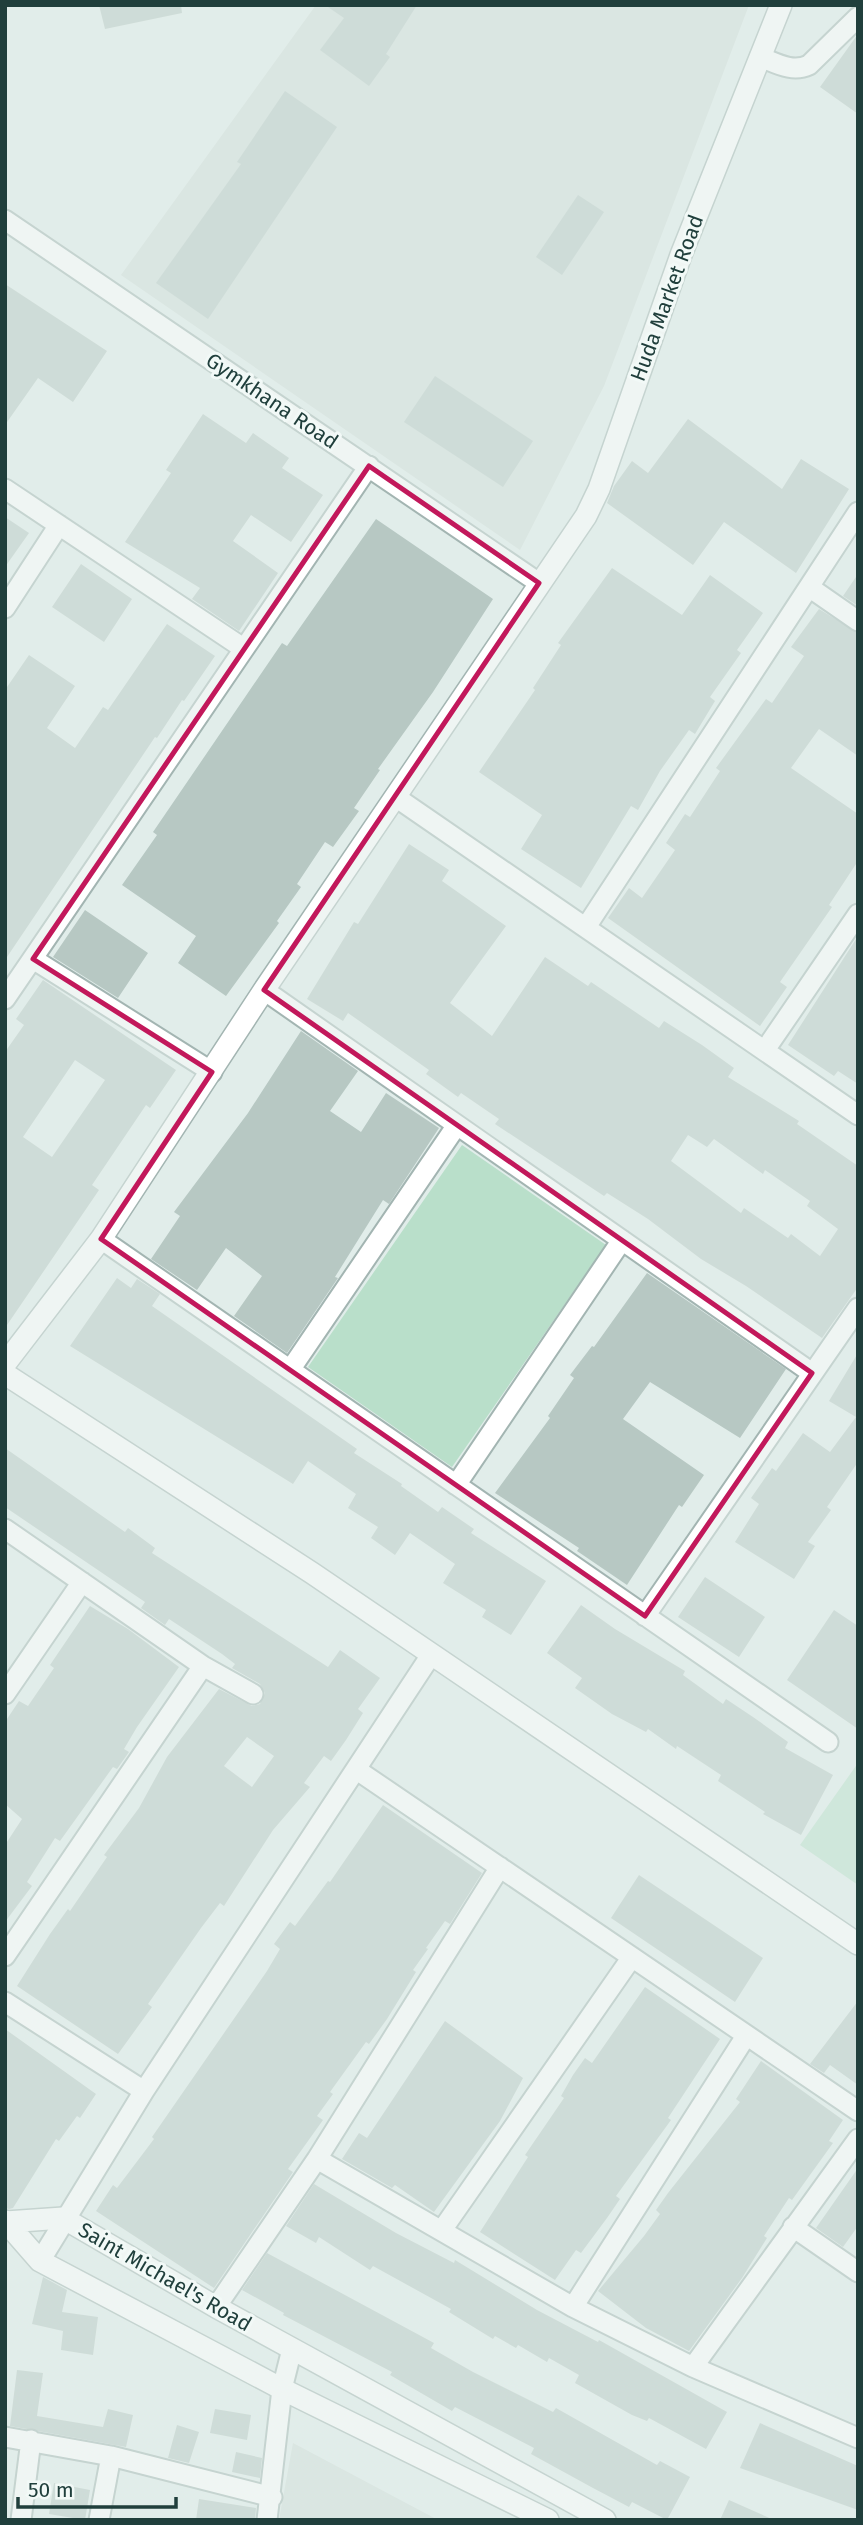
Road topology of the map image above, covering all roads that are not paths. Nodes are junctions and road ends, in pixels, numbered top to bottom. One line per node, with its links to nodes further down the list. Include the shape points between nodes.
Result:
1 (782, 5): 3 (street, Huda Market Road)
2 (857, 20): 3 (street, via 801,69)
3 (760, 57): 9 (street, Huda Market Road, via 681,255 599,489 586,516)
4 (5, 220): 5 (street, Gymkhana Road)
5 (369, 466): 9 (street, Gymkhana Road); 13 (street)
6 (5, 489): 8 (street)
7 (858, 512): 10 (street)
8 (59, 526): 11 (street); 13 (street)
9 (539, 583): 14 (street, Huda Market Road)
10 (809, 587): 12 (street); 16 (street)
11 (5, 608)
12 (858, 621)
13 (243, 648): 17 (street)
14 (397, 798): 16 (street); 18 (street, Huda Market Road)
15 (858, 914): 20 (street)
16 (586, 927): 20 (street)
17 (33, 959): 19 (street); 21 (street)
18 (264, 990): 21 (street, Huda Market Road); 23 (street)
19 (5, 999)
20 (765, 1050): 22 (street)
21 (212, 1072): 24 (street, Huda Market Road)
22 (858, 1115)
23 (457, 1125): 25 (street); 28 (street)
24 (101, 1239): 27 (street, Huda Market Road); 28 (street)
25 (622, 1240): 29 (street); 31 (street)
26 (858, 1308): 29 (street)
27 (5, 1364)
28 (290, 1370): 31 (street)
29 (812, 1373): 34 (street)
30 (5, 1374): 35 (street)
31 (456, 1485): 34 (street)
32 (5, 1529): 33 (street)
33 (82, 1582): 36 (street); 37 (street)
34 (645, 1616): 39 (street)
35 (431, 1655): 40 (street); 42 (street)
36 (203, 1666): 38 (street); 43 (street)
37 (5, 1695)
38 (253, 1695)
39 (828, 1742)
40 (357, 1770): 41 (street); 47 (street)
41 (500, 1867): 44 (street); 50 (street)
42 (858, 1944)
43 (5, 1956)
44 (632, 1956): 46 (street); 54 (street)
45 (5, 2001): 47 (street)
46 (746, 2036): 48 (street); 57 (street)
47 (144, 2091): 51 (street)
48 (858, 2111)
49 (858, 2139): 53 (street)
50 (317, 2159): 54 (street); 58 (street)
51 (64, 2218): 52 (street, Saint Michael's Road); 55 (street); 58 (street, Saint Michael's Road)
52 (6, 2221): 55 (street, Saint Michael's Road)
53 (793, 2227): 56 (street); 60 (street)
54 (442, 2230): 57 (street)
55 (40, 2261): 61 (street, Saint Michael's Road)
56 (858, 2272)
57 (573, 2306): 60 (street)
58 (216, 2307): 59 (street, Saint Michael's Road)
59 (292, 2349): 61 (street); 71 (street, Saint Michael's Road)
60 (693, 2367): 63 (street)
61 (282, 2389): 66 (street); 70 (street, Saint Michael's Road)
62 (5, 2437): 64 (street)
63 (858, 2438)
64 (31, 2440): 65 (street); 67 (street)
65 (111, 2456): 66 (street); 68 (street)
66 (272, 2497): 69 (street)
67 (21, 2520)
68 (99, 2520)
69 (267, 2520)
70 (548, 2520)
71 (605, 2520)

